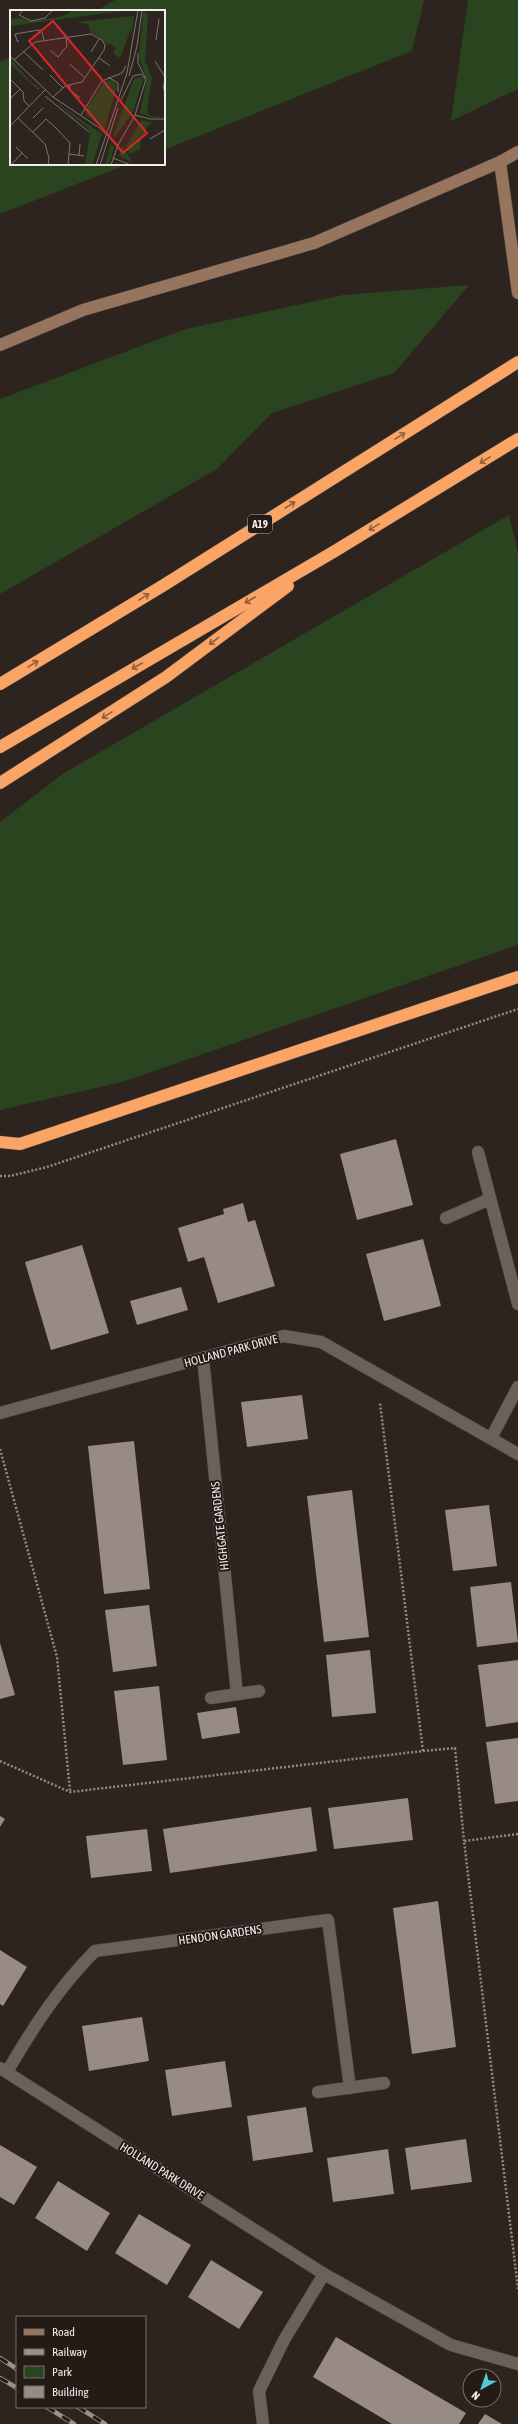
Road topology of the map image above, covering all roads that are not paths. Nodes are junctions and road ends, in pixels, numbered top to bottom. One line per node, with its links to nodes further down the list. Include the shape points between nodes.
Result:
1 (518, 152): 2 (street)
2 (500, 162): 3 (street); 4 (street, via 314,243 83,310)
3 (518, 293)
4 (0, 345)
5 (518, 362): 8 (highway, A19, one-way to 5, via 164,585)
6 (518, 439): 7 (highway, one-way to 7)
7 (335, 551): 11 (highway, one-way to 11); 12 (highway, one-way to 12, via 166,677)
8 (19, 673): 9 (highway); 10 (highway, A19)
9 (0, 676)
10 (0, 684)
11 (0, 747)
12 (0, 783)
13 (518, 977): 14 (highway, via 20,1144)
14 (0, 1142)
15 (478, 1152): 16 (street)
16 (490, 1199): 17 (street); 18 (street)
17 (446, 1218)
18 (518, 1304)
19 (203, 1358): 21 (street, HOLLAND PARK DRIVE); 22 (street, HOLLAND PARK DRIVE, via 284,1336 321,1342); 25 (street, HIGHGATE GARDENS)
20 (518, 1387): 22 (street)
21 (0, 1413)
22 (490, 1438): 23 (street, HOLLAND PARK DRIVE)
23 (518, 1454)
24 (259, 1692): 25 (street)
25 (237, 1694): 26 (street)
26 (211, 1698)
27 (3, 2070): 29 (street, HENDON GARDENS, via 74,1972 94,1951 328,1920); 31 (street, HOLLAND PARK DRIVE)
28 (384, 2083): 29 (street)
29 (350, 2088): 30 (street)
30 (318, 2092)
31 (324, 2274): 32 (street, HOLLAND PARK DRIVE, via 451,2345); 33 (street, via 284,2340 259,2391)
32 (518, 2364)
33 (263, 2424)

